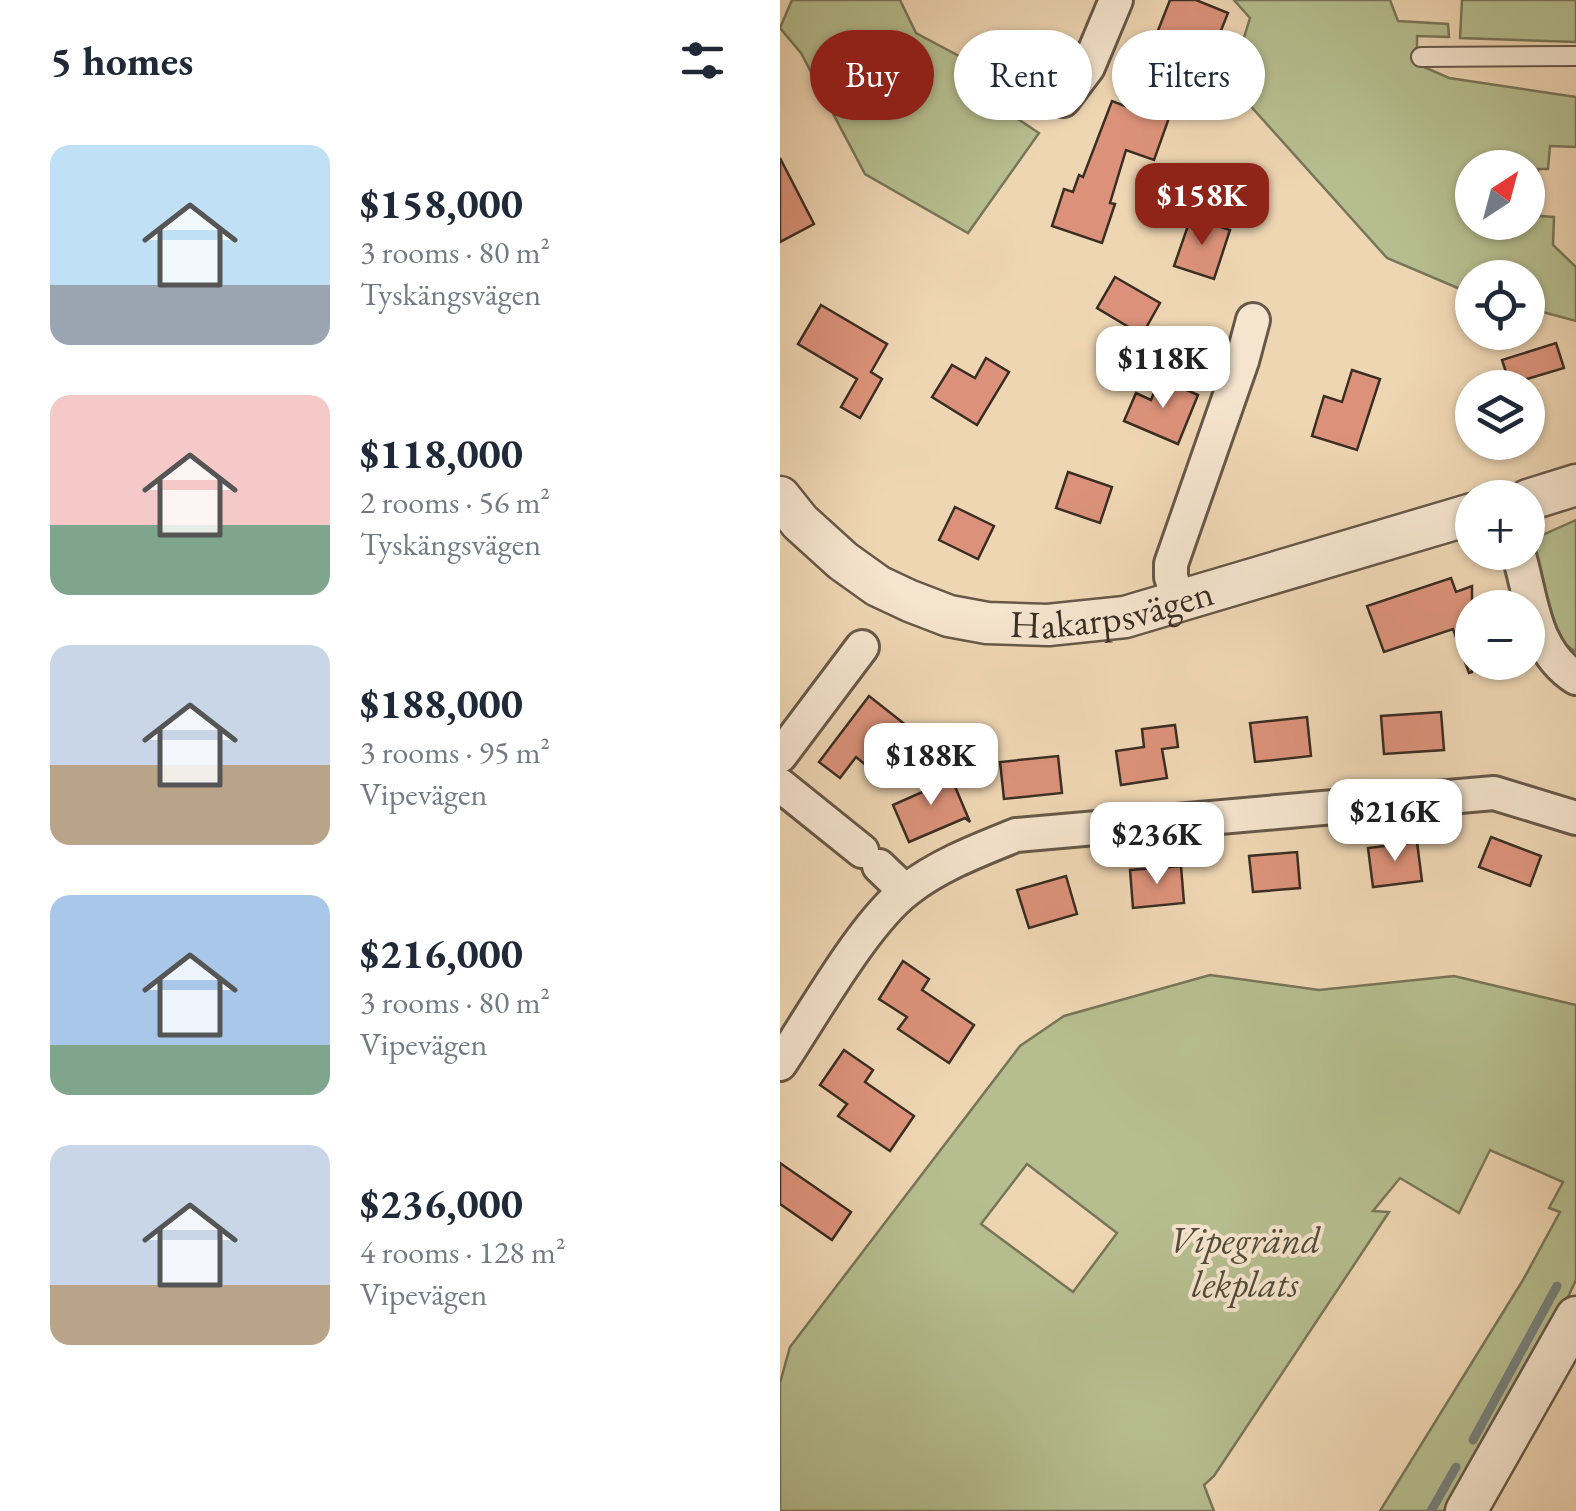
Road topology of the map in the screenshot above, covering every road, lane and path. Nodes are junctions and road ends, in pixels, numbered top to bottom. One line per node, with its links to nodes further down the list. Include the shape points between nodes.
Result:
1 (1116, 0): 3 (street)
2 (1576, 56): 4 (lane)
3 (1092, 57)
4 (1421, 57)
5 (1252, 320): 11 (street, via 1171,564)
6 (1576, 485): 7 (street)
7 (1545, 495)
8 (780, 497): 11 (street, Hakarpsvägen, via 821,543 866,578 949,616 1048,625 1125,617)
9 (1455, 519): 11 (street, Hakarpsvägen)
10 (1522, 570): 13 (street, via 1533,618 1552,657)
11 (1179, 601)
12 (862, 648): 14 (street)
13 (1576, 678)
14 (780, 756)
15 (780, 785): 17 (street)
16 (1576, 818): 17 (street, via 1494,793 1055,830 1016,835 962,856)
17 (905, 891): 18 (street, via 870,930)
18 (780, 1064)
19 (1576, 1317): 20 (street)
20 (1466, 1511)

